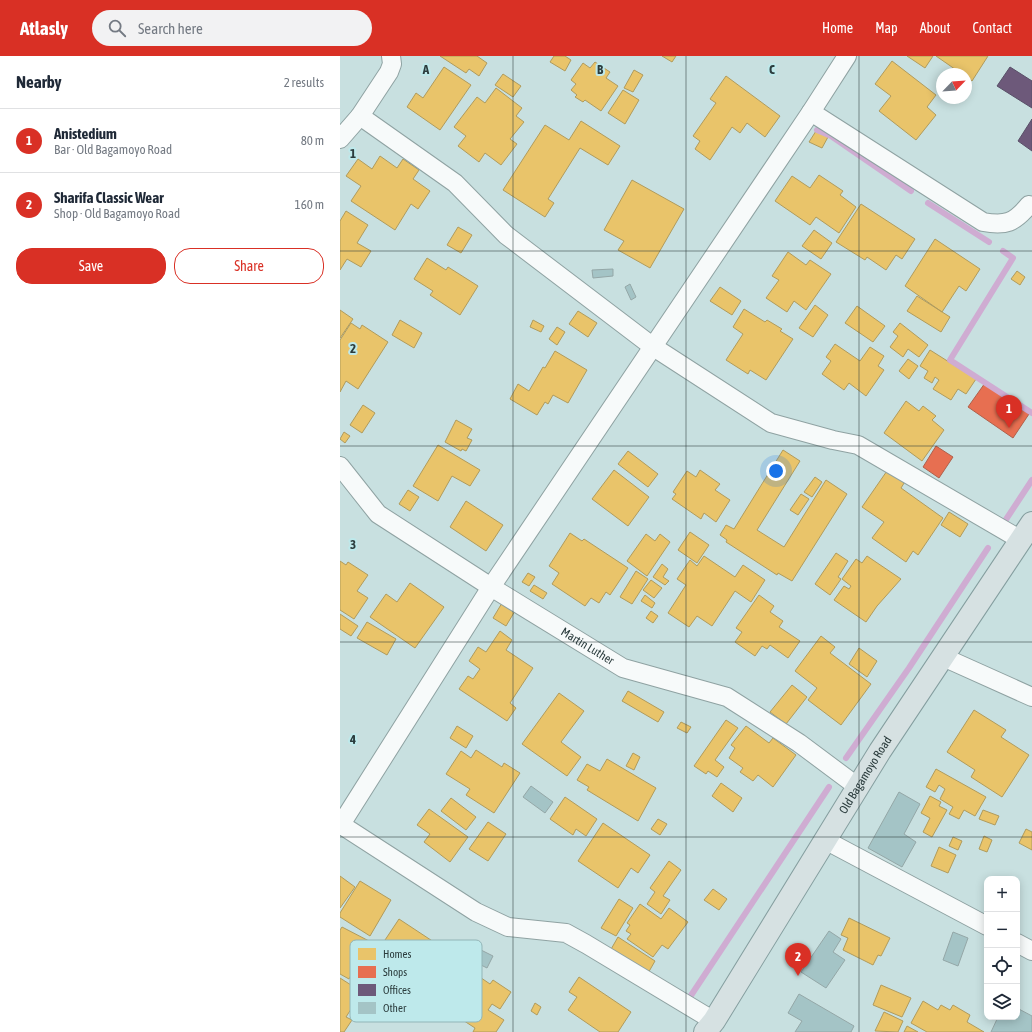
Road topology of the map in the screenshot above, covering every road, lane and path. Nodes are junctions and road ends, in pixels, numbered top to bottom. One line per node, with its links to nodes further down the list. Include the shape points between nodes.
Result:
1 (391, 56): 4 (street, via 389,72)
2 (847, 56): 3 (street)
3 (811, 112): 6 (street, via 983,222 1009,222 1021,215); 7 (street)
4 (360, 116): 5 (street); 7 (street, via 455,183 506,235)
5 (340, 139)
6 (1029, 205)
7 (652, 346): 9 (street, via 771,423 858,445); 10 (street)
8 (340, 466): 10 (street, Martin Luther, via 378,514)
9 (1026, 532): 11 (main road, Old Bagamoyo Road)
10 (491, 587): 13 (street, Martin Luther, via 623,668 727,697 799,743); 14 (street)
11 (943, 657): 12 (street); 13 (main road, Old Bagamoyo Road)
12 (1032, 697)
13 (858, 787): 15 (main road, Old Bagamoyo Road)
14 (340, 825): 19 (street, via 476,912 508,927 566,933)
15 (825, 840): 16 (street); 19 (main road, Old Bagamoyo Road)
16 (984, 924)
17 (1020, 944): 18 (street)
18 (1032, 951)
19 (710, 1027)

